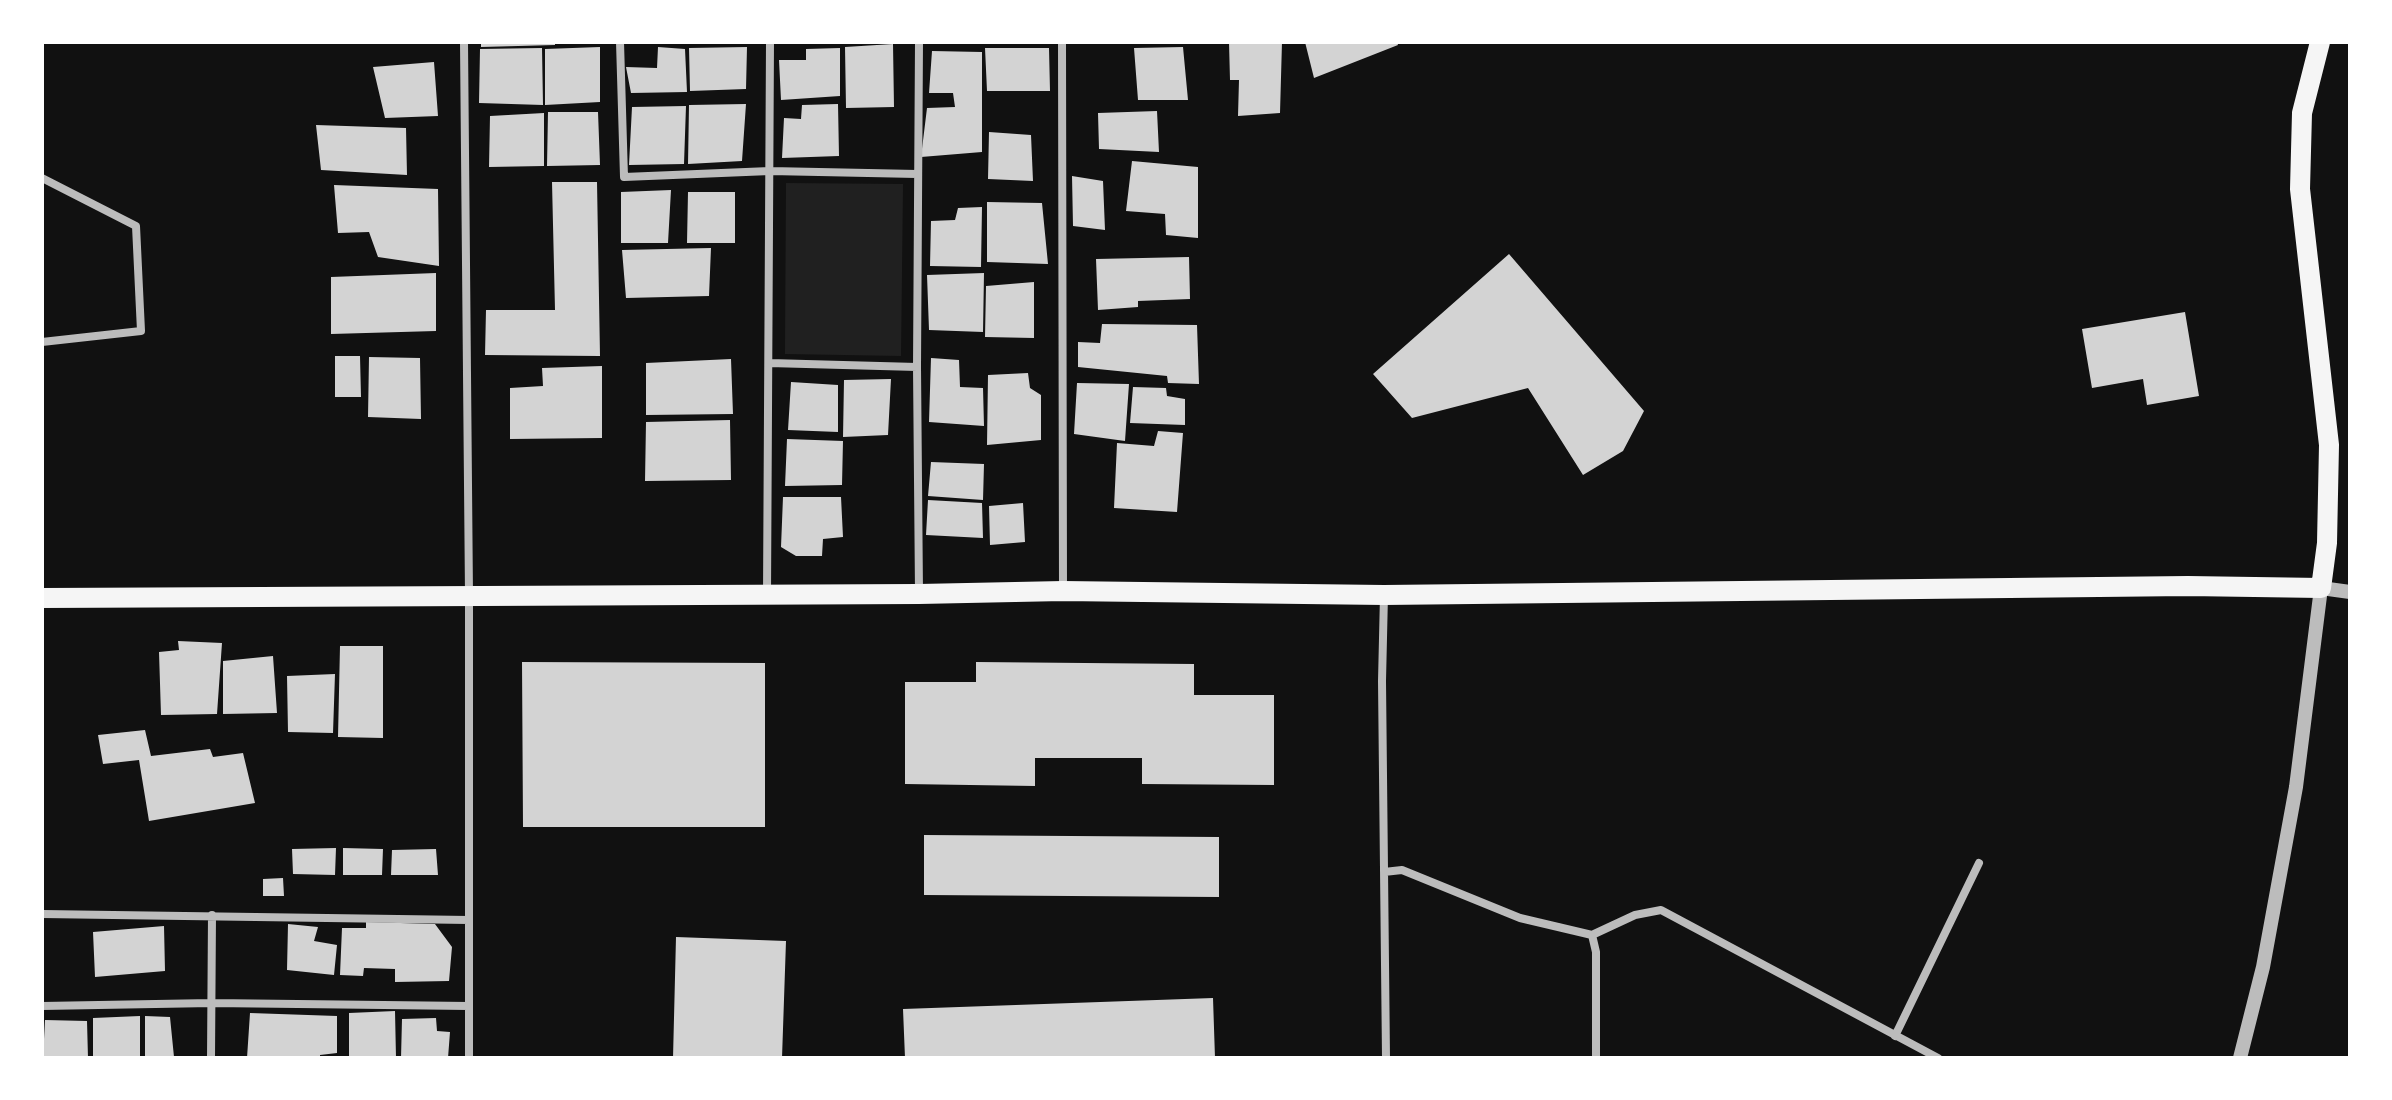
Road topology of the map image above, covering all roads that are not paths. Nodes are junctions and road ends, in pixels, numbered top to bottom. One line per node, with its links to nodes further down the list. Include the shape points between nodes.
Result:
1 (464, 42): 18 (street)
2 (620, 42): 7 (street, via 624,177)
3 (770, 42): 7 (street)
4 (919, 42): 8 (street)
5 (1062, 42): 14 (street)
6 (2320, 42): 13 (main road, via 2302,113 2300,189 2329,445)
7 (770, 171): 8 (street); 11 (street)
8 (917, 174): 12 (street)
9 (42, 178): 10 (street, via 136,226 141,331)
10 (42, 342)
11 (769, 363): 12 (street); 16 (street)
12 (917, 367): 17 (street)
13 (2321, 588): 15 (street); 19 (main road); 36 (street, via 2296,787 2263,967)
14 (1063, 591): 17 (main road); 19 (main road)
15 (2350, 592)
16 (767, 593): 17 (main road); 18 (main road)
17 (919, 594)
18 (469, 595): 20 (main road); 25 (street)
19 (1384, 595): 22 (street)
20 (42, 598)
21 (1979, 863): 30 (street)
22 (1384, 872): 26 (street, via 1402,870 1520,918); 33 (street)
23 (42, 914): 24 (street)
24 (212, 915): 25 (street); 27 (street)
25 (469, 920): 29 (street)
26 (1592, 935): 30 (street, via 1635,915 1661,910); 34 (street)
27 (212, 1003): 28 (street); 29 (street); 31 (street)
28 (42, 1006)
29 (469, 1006): 32 (street)
30 (1895, 1036): 35 (street)
31 (211, 1058)
32 (469, 1058)
33 (1386, 1058)
34 (1596, 1058)
35 (1938, 1058)
36 (2240, 1058)

